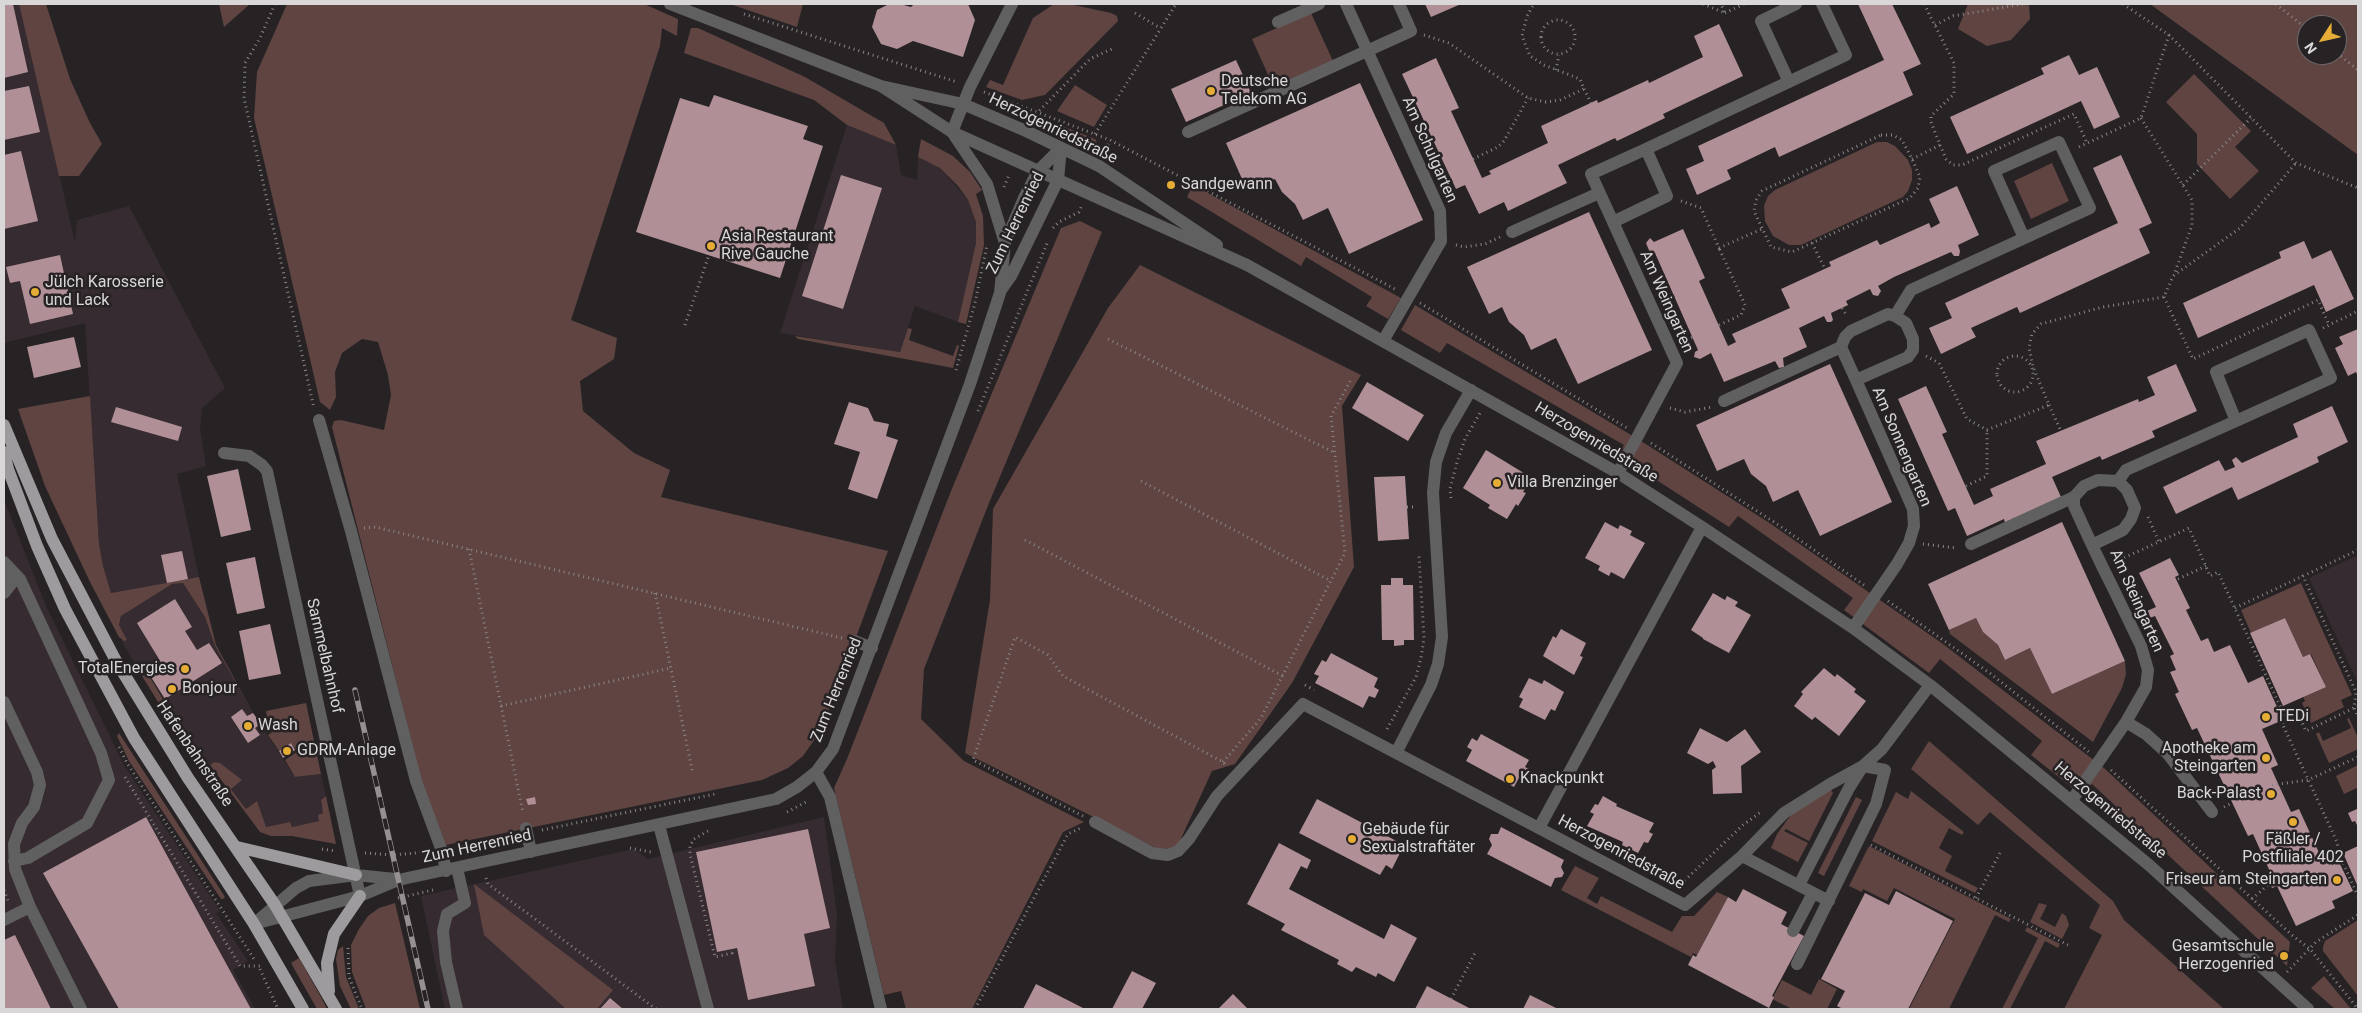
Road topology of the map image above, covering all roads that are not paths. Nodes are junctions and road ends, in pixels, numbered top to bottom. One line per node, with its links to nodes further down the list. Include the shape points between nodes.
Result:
1 (670, 4): 11 (street, Herzogenriedstraße)
2 (1012, 4): 12 (street)
3 (1319, 4): 8 (street)
4 (1346, 4): 9 (street, Am Schulgarten)
5 (1399, 4): 9 (street, via 1411,31)
6 (1796, 4): 10 (street, via 1761,21)
7 (1822, 4): 10 (street, Am Weingarten, via 1846,55)
8 (1278, 22)
9 (1367, 51): 14 (street); 27 (street, Am Schulgarten, via 1440,211 1441,241)
10 (1789, 82): 16 (street, Am Weingarten)
11 (880, 86): 12 (street, Herzogenriedstraße); 13 (street, Herzogenriedstraße)
12 (963, 104): 13 (street); 15 (street, Herzogenriedstraße)
13 (952, 132): 17 (street, Herzogenriedstraße); 23 (street, via 987,184)
14 (1188, 132)
15 (1061, 148): 17 (street, Zum Herrenried); 18 (street, Zum Herrenried); 24 (street, Herzogenriedstraße, via 1099,166)
16 (1646, 149): 19 (street, Am Weingarten, via 1590,174); 20 (street, via 1667,196)
17 (1038, 171): 18 (street, Herzogenriedstraße); 23 (street, Zum Herrenried)
18 (1058, 180): 24 (street, Herzogenriedstraße); 25 (street, Zum Herrenried)
19 (1599, 193): 20 (street, Am Weingarten); 21 (street)
20 (1613, 222): 37 (street, Am Weingarten, via 1678,363)
21 (1512, 232)
22 (2024, 238): 22 (street, via 2090,208 2059,142 1994,171); 26 (street, via 1911,290)
23 (1005, 243): 25 (street, Zum Herrenried)
24 (1248, 265): 27 (street, Herzogenriedstraße)
25 (1000, 292): 47 (street, Zum Herrenried, via 970,384)
26 (1895, 316): 28 (street, via 1888,314 1851,332 1844,337); 29 (street, Am Sonnengarten, via 1906,323 1913,339 1913,350 1908,356)
27 (1383, 341): 30 (street, Herzogenriedstraße)
28 (1841, 347): 29 (street, Am Sonnengarten); 31 (street)
29 (1856, 380): 45 (street, Am Sonnengarten, via 1913,510 1914,526 1909,543)
30 (1472, 390): 37 (street, Herzogenriedstraße); 51 (street, via 1446,433 1436,462 1433,493 1442,637 1438,664 1431,685)
31 (1724, 401)
32 (318, 420): 64 (street, via 351,531 416,781)
33 (2236, 421): 33 (street, via 2216,372 2309,330 2331,378); 38 (street, via 2126,470)
34 (4, 425): 60 (main road, Hafenbahnstraße, via 52,539 116,661 188,778)
35 (4, 452): 75 (main road, via 37,546 101,678 164,787)
36 (224, 453): 65 (street, Sammelbahnhof, via 249,456 267,471)
37 (1618, 474): 40 (street, Herzogenriedstraße)
38 (2118, 481): 39 (street, via 2098,480 2084,486); 41 (street, Am Steingarten, via 2127,490 2135,508 2131,519 2123,530)
39 (2074, 496): 41 (street, Am Steingarten, via 2074,506); 42 (street)
40 (1702, 527): 45 (street, Herzogenriedstraße); 58 (street, Herzogenriedstraße)
41 (2092, 545): 50 (street, Am Steingarten, via 2141,646 2148,670 2146,687)
42 (1966, 546)
43 (4, 563): 44 (street, via 12,582); 63 (street, via 20,579 101,753 109,780 87,823 28,858)
44 (4, 593)
45 (1853, 628): 48 (street, Herzogenriedstraße)
46 (855, 641): 47 (street)
47 (872, 648): 53 (street, Zum Herrenried, via 833,749)
48 (1930, 685): 52 (street, Herzogenriedstraße, via 1882,749); 54 (street, Herzogenriedstraße)
49 (4, 702): 63 (street, via 40,785 34,807 22,822 14,844)
50 (2126, 722): 54 (street, Am Steingarten); 55 (street, via 2168,754)
51 (1396, 753): 56 (street, Herzogenriedstraße, via 1302,704 1217,796 1178,851 1168,855 1152,854); 58 (street, Herzogenriedstraße)
52 (1863, 766): 62 (street, Herzogenriedstraße, via 1784,813); 67 (street); 70 (street, via 1885,770 1876,804)
53 (816, 772): 57 (street, Zum Herrenried, via 776,799); 84 (street, via 830,797)
54 (2072, 800): 85 (street, Herzogenriedstraße)
55 (2212, 812)
56 (1095, 822)
57 (659, 825): 61 (street, Zum Herrenried); 83 (street)
58 (1539, 828): 62 (street, Herzogenriedstraße, via 1685,905)
59 (527, 831): 61 (street)
60 (237, 847): 65 (main road); 71 (main road, Hafenbahnstraße)
61 (531, 852): 64 (street, Zum Herrenried)
62 (1742, 856): 67 (street)
63 (14, 861): 72 (street)
64 (451, 870): 66 (street, Zum Herrenried); 82 (street, via 460,884 465,903 447,914 443,931 446,962)
65 (356, 875): 66 (street, Zum Herrenried); 69 (street, Sammelbahnhof); 71 (street, Zum Herrenried, via 309,881)
66 (398, 880): 69 (street, Zum Herrenried)
67 (1799, 885): 68 (street)
68 (1813, 893): 70 (street); 76 (street)
69 (360, 896): 73 (street, Zum Herrenried); 78 (main road, via 334,934 327,963)
70 (1829, 901): 77 (street)
71 (275, 905): 73 (main road, Hafenbahnstraße); 75 (street, Zum Herrenried)
72 (30, 907): 74 (street); 79 (street)
73 (282, 916): 75 (street, Zum Herrenried); 78 (main road, Hafenbahnstraße)
74 (4, 920)
75 (254, 924): 80 (main road)
76 (1794, 931)
77 (1797, 964)
78 (329, 994): 81 (main road, Hafenbahnstraße)
79 (81, 1009)
80 (304, 1009)
81 (336, 1009)
82 (457, 1009)
83 (708, 1009)
84 (881, 1009)
85 (2308, 1009)

